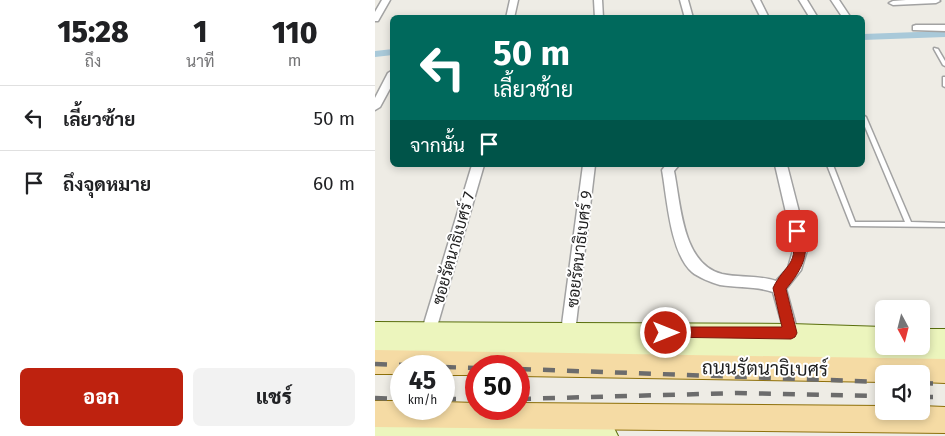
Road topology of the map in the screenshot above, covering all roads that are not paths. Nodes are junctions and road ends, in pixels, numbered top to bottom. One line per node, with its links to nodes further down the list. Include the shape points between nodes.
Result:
1 (386, 0): 16 (street)
2 (514, 0): 10 (street)
3 (598, 0): 11 (street)
4 (684, 0): 12 (street)
5 (756, 0): 13 (street)
6 (803, 0): 14 (street)
7 (835, 0): 15 (street)
8 (937, 2): 9 (street)
9 (893, 3)
10 (511, 15)
11 (599, 15)
12 (688, 15)
13 (764, 15)
14 (812, 15)
15 (845, 15)
16 (375, 19)
17 (916, 28): 18 (street)
18 (945, 28)
19 (936, 49): 20 (lane)
20 (945, 65)
21 (945, 78): 23 (lane)
22 (390, 79): 24 (street)
23 (945, 86)
24 (375, 107)
25 (865, 122): 31 (lane)
26 (477, 167): 34 (street, ซอยรัตนาธิเบศร์ 7)
27 (589, 167): 36 (street, ซอยรัตนาธิเบศร์ 9)
28 (671, 167): 33 (street, via 668,170 679,228 687,253 697,268 720,279 764,283)
29 (781, 167): 33 (street, via 801,247 794,270)
30 (831, 167): 31 (lane, via 853,224)
31 (909, 224): 32 (lane)
32 (945, 225)
33 (779, 288): 37 (street)
34 (429, 330): 35 (main road, ถนนรัตนาธิเบศร์); 36 (main road, ถนนรัตนาธิเบศร์)
35 (375, 331)
36 (568, 332): 37 (main road, ถนนรัตนาธิเบศร์)
37 (791, 333): 38 (main road, ถนนรัตนาธิเบศร์)
38 (875, 336)
39 (930, 338): 40 (main road)
40 (945, 338)
41 (375, 344): 42 (main road)
42 (945, 355)
43 (375, 362): 44 (main road, ถนนรัตนาธิเบศร์)
44 (945, 371)
45 (375, 414): 46 (main road)
46 (945, 420)
47 (375, 432): 48 (main road)
48 (606, 436)

